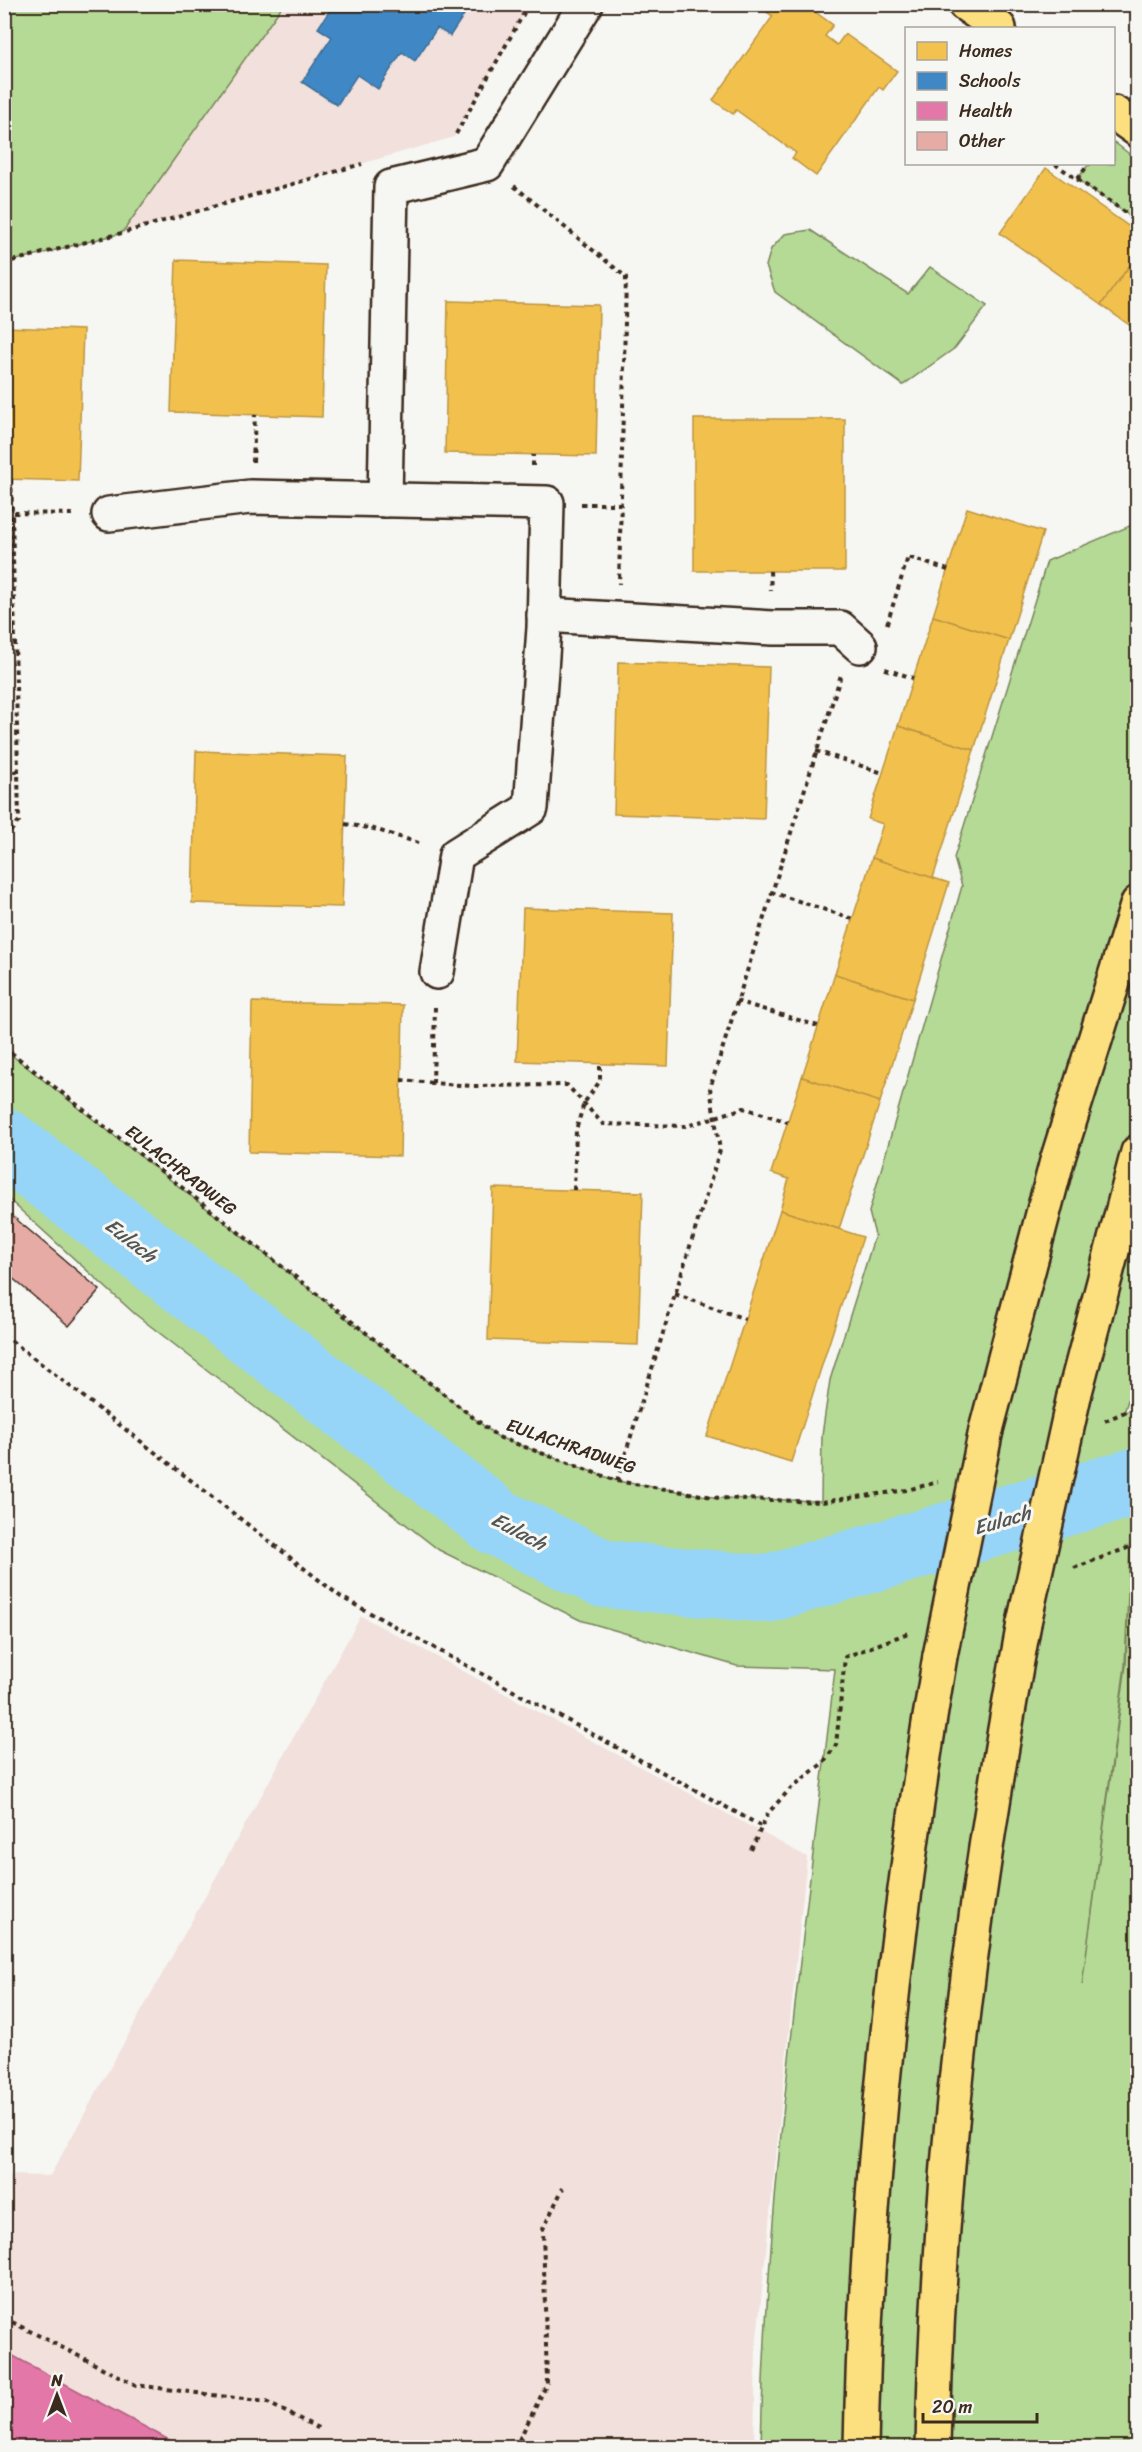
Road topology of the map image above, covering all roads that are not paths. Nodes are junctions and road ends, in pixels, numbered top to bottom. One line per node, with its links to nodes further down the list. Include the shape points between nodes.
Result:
1 (586, 4): 6 (lane, via 487,164 391,187)
2 (965, 4): 3 (main road)
3 (998, 27)
4 (1115, 114): 5 (main road)
5 (1137, 130)
6 (385, 500): 7 (lane, via 250,497); 8 (lane, via 547,503)
7 (109, 514)
8 (544, 615): 9 (lane, via 840,628); 11 (lane, via 531,808 456,855)
9 (860, 646)
10 (1137, 903): 13 (main road, bridge, via 1057,1161 987,1430 940,1656 906,1868 882,2071 866,2276)
11 (437, 972)
12 (1137, 1152): 14 (main road, bridge, via 1074,1396 1024,1623 994,1788 965,1989 945,2180)
13 (861, 2448)
14 (933, 2448)

